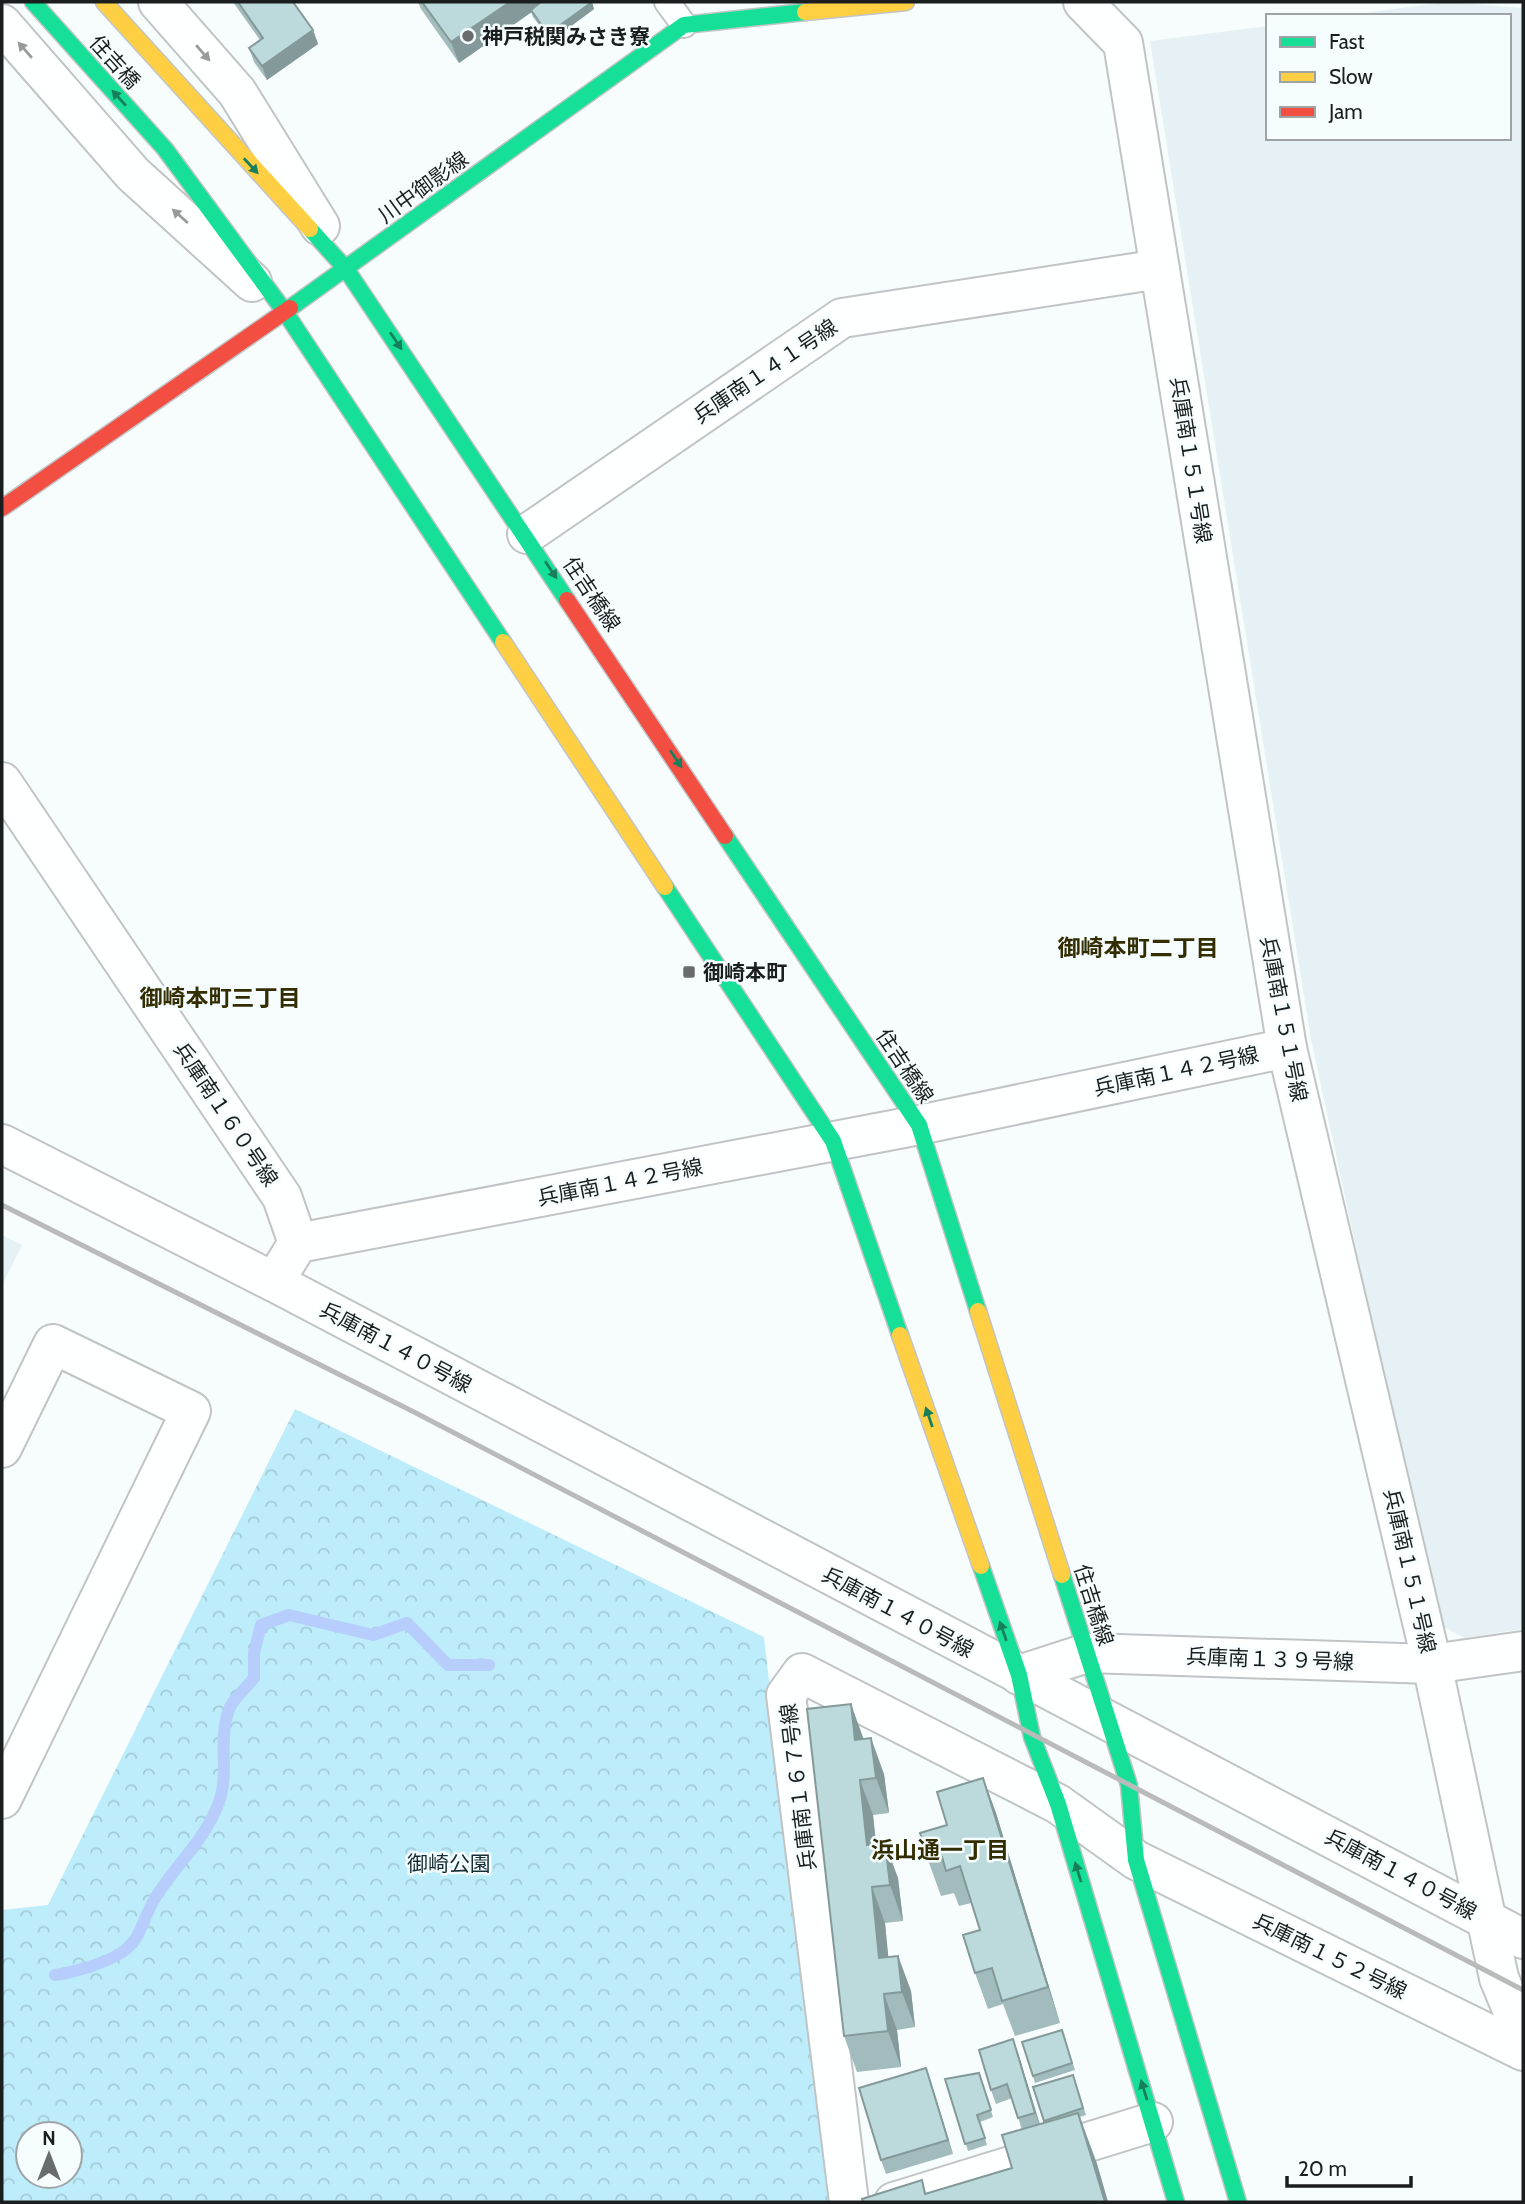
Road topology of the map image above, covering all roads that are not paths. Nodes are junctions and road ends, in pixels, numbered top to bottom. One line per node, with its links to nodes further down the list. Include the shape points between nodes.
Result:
1 (33, 2): 13 (street, 住吉橋, one-way to 1, via 165,149)
2 (104, 2): 10 (street, 住吉橋)
3 (158, 2): 11 (street, one-way to 11, via 237,92)
4 (667, 2): 9 (lane)
5 (906, 2): 7 (street, 川中御影線)
6 (1083, 2): 12 (street, 兵庫南１５１号線, via 1124,43)
7 (730, 11): 9 (street, 川中御影線)
8 (2, 24): 13 (street, one-way to 8, via 133,174)
9 (684, 25): 11 (street, 川中御影線)
10 (204, 116): 11 (street, 住吉橋線, one-way to 11)
11 (346, 269): 13 (street, 川中御影線); 15 (street, 住吉橋線, one-way to 15)
12 (1160, 269): 15 (street, 兵庫南１４１号線, via 842,318); 17 (street, 兵庫南１５１号線)
13 (285, 312): 14 (street, 川中御影線); 19 (street)
14 (2, 508)
15 (527, 534): 18 (street, 住吉橋線, one-way to 18)
16 (2, 782): 21 (street, 兵庫南１６０号線, via 282,1197)
17 (1287, 1048): 18 (street, 兵庫南１４２号線); 26 (street, 兵庫南１５１号線)
18 (919, 1125): 19 (street, 兵庫南１４２号線); 25 (street, 住吉橋線)
19 (833, 1141): 21 (street, 兵庫南１４２号線); 27 (street, one-way to 19)
20 (2, 1144): 22 (street)
21 (298, 1243): 22 (street)
22 (274, 1282): 27 (street, 兵庫南１４０号線)
23 (2, 1448): 29 (street, via 53,1344 191,1411)
24 (1523, 1651): 26 (street, 兵庫南１３９号線)
25 (1087, 1653): 26 (street, 兵庫南１３９号線); 27 (street, 兵庫南１３９号線); 28 (street, 住吉橋線)
26 (1432, 1664): 32 (street, 兵庫南１５１号線)
27 (1019, 1675): 28 (street, 兵庫南１４０号線); 30 (street, via 1032,1737)
28 (1109, 1719): 31 (street, 住吉橋線, via 1129,1785); 32 (street, 兵庫南１４０号線)
29 (2, 1799)
30 (1058, 1804): 31 (street, 兵庫南１６７号線); 36 (street, one-way to 30); 37 (street, 兵庫南１６７号線, via 802,1673 786,1695)
31 (1136, 1860): 35 (street, 兵庫南１５２号線); 40 (street, 住吉橋線)
32 (1488, 1921): 33 (street, 兵庫南１４０号線); 34 (street, 兵庫南１５１号線, via 1499,1978)
33 (1523, 1939)
34 (1523, 2036)
35 (1523, 2051)
36 (1153, 2122): 38 (street); 39 (street)
37 (849, 2202)
38 (894, 2202)
39 (1176, 2202)
40 (1238, 2202)

